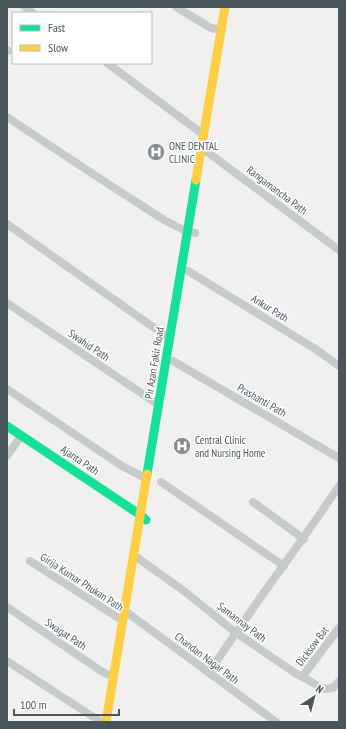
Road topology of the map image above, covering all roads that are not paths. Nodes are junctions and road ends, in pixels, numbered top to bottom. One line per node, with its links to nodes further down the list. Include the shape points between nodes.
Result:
1 (176, 7): 4 (street, via 211,28)
2 (225, 7): 4 (main road, Pir Azan Fakir Road)
3 (232, 7): 8 (main road, Pir Azan Fakir Road)
4 (222, 30): 7 (main road, Pir Azan Fakir Road)
5 (108, 64): 7 (street)
6 (7, 117): 10 (street, via 163,219)
7 (204, 135): 8 (main road, Pir Azan Fakir Road)
8 (205, 150): 10 (main road, Pir Azan Fakir Road); 11 (street, Rangamancha Path)
9 (7, 224): 14 (street)
10 (191, 232): 12 (main road, Pir Azan Fakir Road); 14 (main road, Pir Azan Fakir Road)
11 (339, 250)
12 (188, 271): 15 (main road, Pir Azan Fakir Road); 16 (street, Ankur Path)
13 (7, 303): 18 (street, Swahid Path)
14 (170, 339): 18 (main road, Pir Azan Fakir Road)
15 (173, 361): 22 (street, Prashanti Path); 27 (main road, Pir Azan Fakir Road)
16 (339, 366)
17 (7, 389): 23 (street, via 122,466)
18 (159, 405): 23 (main road, Pir Azan Fakir Road)
19 (7, 426): 20 (main road, Ajanta Path)
20 (21, 436): 21 (street); 27 (main road, Ajanta Path)
21 (7, 456)
22 (339, 458)
23 (147, 478): 27 (main road, Pir Azan Fakir Road)
24 (161, 482): 31 (street)
25 (339, 486): 28 (street)
26 (253, 502): 28 (street)
27 (142, 517): 29 (main road, Pir Azan Fakir Road)
28 (304, 539): 31 (street)
29 (137, 558): 33 (main road, Pir Azan Fakir Road); 36 (street, Samannay Path)
30 (30, 561): 34 (street, Girija Kumar Phukan Path)
31 (284, 566): 36 (street)
32 (7, 607): 39 (street, Swagat Path)
33 (128, 613): 34 (main road, Pir Azan Fakir Road); 38 (street, Chandan Nagar Path); 44 (main road, Pir Azan Fakir Road)
34 (123, 621): 39 (main road, Pir Azan Fakir Road)
35 (339, 628): 40 (street, Dicksow Bat)
36 (236, 632): 38 (street); 40 (street, Samannay Path)
37 (7, 661): 42 (street)
38 (209, 674): 45 (street, Chandan Nagar Path)
39 (113, 677): 43 (main road, Pir Azan Fakir Road)
40 (302, 677): 41 (street, Samannay Path, via 324,689 333,688)
41 (339, 681)
42 (101, 722)
43 (106, 722)
44 (114, 722)
45 (276, 722)

